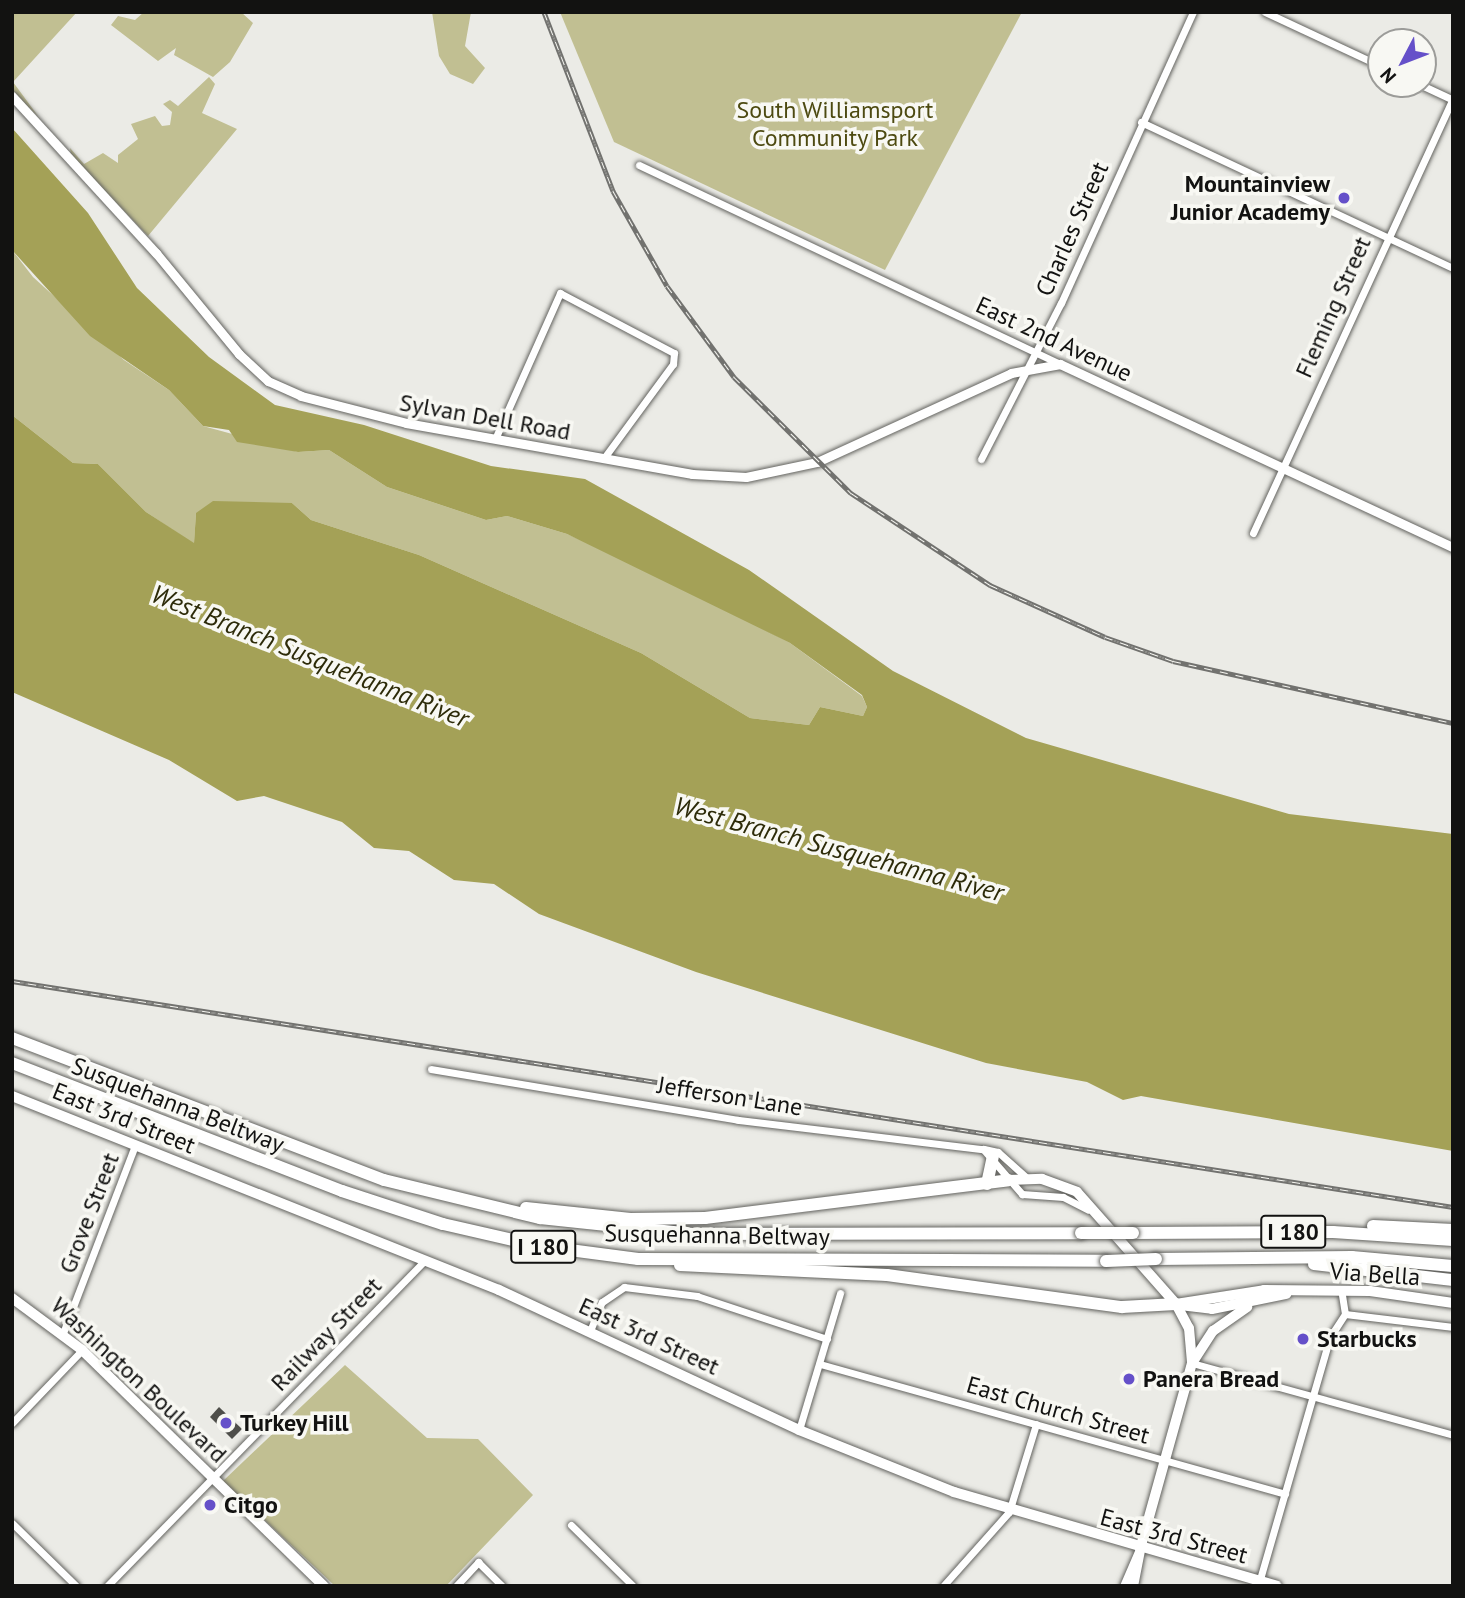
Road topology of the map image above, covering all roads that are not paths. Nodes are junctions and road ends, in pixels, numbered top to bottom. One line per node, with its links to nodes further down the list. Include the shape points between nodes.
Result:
1 (1193, 12): 7 (street, Charles Street)
2 (1265, 12): 3 (street)
3 (1367, 59)
4 (1437, 92): 6 (street)
5 (12, 96): 14 (street, Sylvan Dell Road, via 268,382 371,416)
6 (1453, 100): 9 (street, Fleming Street)
7 (1141, 121): 9 (street); 11 (street, Charles Street)
8 (639, 165): 11 (street, East 2nd Avenue)
9 (1385, 238): 10 (street); 17 (street, Fleming Street)
10 (1453, 268)
11 (1037, 352): 12 (street, East 2nd Avenue); 13 (street, Charles Street)
12 (1060, 364): 13 (street, Sylvan Dell Road); 17 (street, East 2nd Avenue)
13 (1027, 367): 15 (street, Sylvan Dell Road, via 825,459 767,475 723,477); 16 (street, Charles Street)
14 (495, 439): 15 (street, Sylvan Dell Road); 15 (street, via 560,293 673,349 673,364)
15 (604, 458)
16 (981, 459)
17 (1284, 468): 18 (street, Fleming Street); 19 (street, East 2nd Avenue)
18 (1253, 533)
19 (1453, 547)
20 (12, 1038): 29 (highway, Susquehanna Beltway / I 180)
21 (12, 1063): 35 (highway, Susquehanna Beltway / I 180, via 342,1191 443,1224 539,1246)
22 (431, 1069): 25 (street, Jefferson Lane, via 738,1120)
23 (12, 1096): 24 (main road, East 3rd Street)
24 (135, 1145): 36 (main road, East 3rd Street); 49 (street, Grove Street)
25 (988, 1152): 26 (street, via 998,1152); 27 (street); 28 (highway)
26 (1027, 1178): 27 (main road); 30 (main road, via 1072,1189)
27 (1009, 1180): 28 (highway); 30 (street, via 1022,1194 1063,1197)
28 (987, 1184): 29 (highway, via 664,1220 575,1215)
29 (425, 1193): 32 (highway, Susquehanna Beltway / I 180, bridge, via 540,1219 649,1232)
30 (1100, 1218): 45 (main road)
31 (1453, 1230): 32 (highway, via 1369,1226)
32 (1256, 1232): 33 (highway, Susquehanna Beltway / I 180)
33 (1453, 1240)
34 (1237, 1258): 35 (highway, Susquehanna Beltway / I 180, bridge); 37 (highway, Susquehanna Beltway / I 180, via 1352,1256); 38 (highway)
35 (638, 1259): 45 (highway, via 887,1275 1122,1307)
36 (425, 1260): 48 (main road, East 3rd Street); 60 (street, Railway Street)
37 (1453, 1266)
38 (1453, 1280)
39 (1341, 1290): 40 (main road, Via Bella); 44 (main road, Via Bella); 46 (street)
40 (1294, 1292): 43 (main road, Via Bella); 45 (main road, Via Bella, via 1209,1296)
41 (840, 1293): 50 (street)
42 (12, 1298): 49 (main road, Washington Boulevard)
43 (1264, 1301): 45 (main road, Via Bella, via 1212,1309); 52 (main road, via 1225,1320)
44 (1453, 1303)
45 (1176, 1304): 52 (main road, via 1189,1328)
46 (1345, 1314): 47 (street); 54 (street, via 1332,1329)
47 (1453, 1326)
48 (590, 1331): 50 (street, via 602,1302 621,1288 697,1296); 57 (main road, East 3rd Street)
49 (63, 1333): 51 (main road, Washington Boulevard)
50 (827, 1339): 53 (street)
51 (82, 1350): 55 (street); 60 (main road, Washington Boulevard)
52 (1192, 1363): 54 (street); 59 (main road)
53 (820, 1364): 56 (street, East Church Street); 57 (street)
54 (1313, 1396): 58 (street); 61 (street)
55 (12, 1423)
56 (1035, 1424): 59 (street, East Church Street); 62 (street)
57 (799, 1430): 62 (main road, East 3rd Street)
58 (1453, 1435)
59 (1164, 1462): 61 (street, East Church Street); 65 (main road)
60 (213, 1478): 68 (street, Railway Street); 69 (main road, Washington Boulevard)
61 (1285, 1494): 66 (street)
62 (1009, 1512): 65 (main road, East 3rd Street); 73 (street)
63 (12, 1523): 67 (street)
64 (571, 1525): 72 (street)
65 (1140, 1549): 66 (main road, East 3rd Street); 74 (street); 75 (street)
66 (1259, 1583): 76 (main road, East 3rd Street)
67 (76, 1586)
68 (107, 1586)
69 (324, 1586)
70 (456, 1586): 71 (street, via 478,1562)
71 (502, 1586)
72 (633, 1586)
73 (943, 1586)
74 (1125, 1586)
75 (1133, 1586)
76 (1277, 1586)

